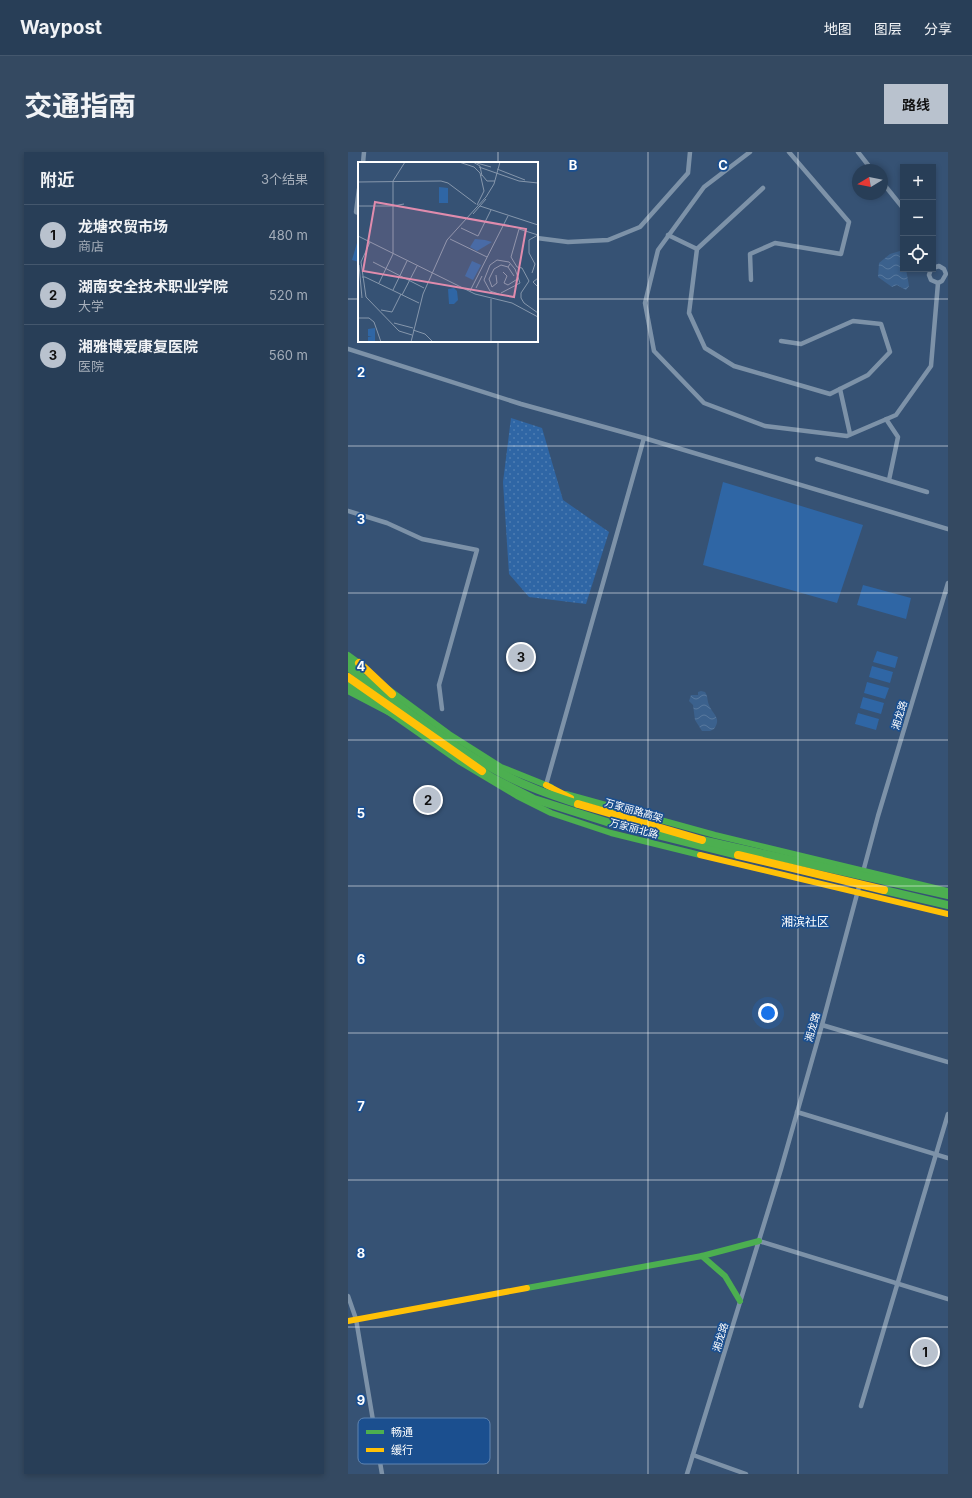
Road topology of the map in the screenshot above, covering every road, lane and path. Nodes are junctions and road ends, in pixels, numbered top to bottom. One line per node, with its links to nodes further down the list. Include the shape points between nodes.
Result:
1 (364, 152): 6 (street)
2 (690, 152): 14 (street, via 688,173 640,227 608,240 568,242)
3 (750, 152): 13 (street, via 704,187)
4 (789, 152): 19 (street, via 849,222 841,254 775,243 750,254)
5 (858, 152): 7 (street)
6 (363, 162)
7 (867, 164)
8 (763, 188): 15 (street)
9 (888, 189): 11 (street)
10 (358, 197): 12 (street)
11 (900, 204)
12 (358, 212)
13 (668, 235): 15 (street); 26 (street, via 658,250 645,303 654,351 704,404 765,426 847,436)
14 (538, 238)
15 (697, 249): 24 (street, via 689,313 705,348 734,366 830,394)
16 (936, 267): 17 (street)
17 (946, 270): 20 (street)
18 (930, 272): 21 (street, via 933,282)
19 (751, 280)
20 (946, 280): 21 (street)
21 (938, 283): 25 (street, via 931,366 896,415)
22 (781, 341): 24 (street, via 801,344 853,321 881,324 890,352 868,375)
23 (348, 349): 27 (street, via 521,404)
24 (840, 389): 26 (street)
25 (886, 419): 26 (street); 29 (street, via 898,437)
26 (850, 434)
27 (644, 438): 32 (street); 42 (street)
28 (817, 459): 29 (street)
29 (889, 480): 30 (street)
30 (927, 492)
31 (348, 511): 40 (street, via 387,523 422,539 477,550 439,685)
32 (948, 529)
33 (948, 583): 44 (street, 湘龙路)
34 (348, 655): 41 (main road, bridge)
35 (348, 660): 42 (main road, 万家丽北路, via 448,734 501,767)
36 (348, 667): 41 (main road, 万家丽路高架, bridge)
37 (348, 677): 41 (main road, 万家丽路高架, bridge)
38 (348, 683): 46 (main road, 万家丽北路, via 460,762 552,814 611,833)
39 (348, 690): 41 (main road, bridge)
40 (442, 709)
41 (419, 724): 43 (main road, 万家丽路高架, bridge, via 499,772 542,792 707,841); 48 (main road, 万家丽路高架, bridge, via 493,778 534,799 559,808 675,840)
42 (546, 785): 43 (main road, bridge, via 571,798); 44 (main road, 万家丽北路, via 571,796 715,835)
43 (789, 859): 47 (main road, 万家丽路高架, bridge)
44 (863, 870): 45 (main road, 万家丽北路); 46 (street, 湘龙路)
45 (948, 891)
46 (857, 892): 49 (main road, 万家丽北路); 50 (street, 湘龙路)
47 (948, 895)
48 (948, 905)
49 (948, 914)
50 (822, 1025): 51 (street); 52 (street, 湘龙路)
51 (948, 1062)
52 (797, 1112): 54 (street); 56 (street, 湘龙路)
53 (948, 1114): 54 (street)
54 (936, 1154): 55 (street); 58 (street)
55 (948, 1158)
56 (759, 1240): 57 (main road); 58 (street); 61 (street, 湘龙路)
57 (702, 1256): 61 (main road, via 725,1276); 62 (main road)
58 (898, 1284): 60 (street); 63 (street)
59 (348, 1296): 62 (street)
60 (948, 1298)
61 (740, 1301): 65 (street, 湘龙路)
62 (352, 1320): 64 (street)
63 (861, 1406)
64 (371, 1418)
65 (693, 1455): 68 (street, 湘龙路); 69 (street)
66 (380, 1464): 67 (street)
67 (382, 1474)
68 (687, 1474)
69 (746, 1474)

